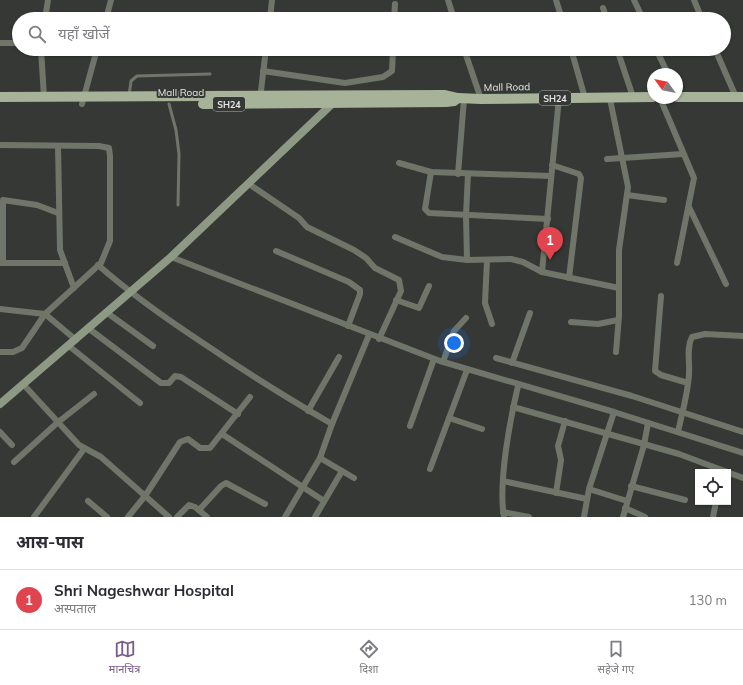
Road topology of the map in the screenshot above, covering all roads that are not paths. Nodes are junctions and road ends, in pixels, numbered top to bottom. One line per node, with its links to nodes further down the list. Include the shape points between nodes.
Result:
1 (48, 0): 10 (street)
2 (111, 0): 11 (street)
3 (272, 0): 12 (street)
4 (448, 0): 14 (street)
5 (556, 0): 15 (street)
6 (634, 0): 17 (street)
7 (694, 0): 18 (street)
8 (395, 4): 13 (street)
9 (603, 8): 16 (street)
10 (46, 12)
11 (108, 12)
12 (271, 12)
13 (394, 12)
14 (452, 12)
15 (560, 12)
16 (604, 12)
17 (640, 12)
18 (699, 12)
19 (0, 43): 20 (street)
20 (12, 43)
21 (41, 56): 40 (street)
22 (95, 56): 48 (street)
23 (265, 56): 31 (street)
24 (393, 56): 33 (street, via 392,71 389,75)
25 (466, 56): 44 (street)
26 (573, 56): 42 (street)
27 (619, 56): 37 (street)
28 (659, 56): 30 (street)
29 (718, 56): 39 (street)
30 (665, 68)
31 (263, 71): 33 (street); 46 (street)
32 (210, 74): 36 (lane, via 137,76 131,81)
33 (345, 83): 47 (street)
34 (683, 96): 39 (main road)
35 (0, 97): 40 (main road, Mall Road / SH24)
36 (128, 97): 46 (main road, Mall Road / SH24); 48 (main road, Mall Road / SH24)
37 (633, 97): 38 (main road, Mall Road / SH24); 45 (main road, Mall Road / SH24)
38 (647, 97)
39 (739, 97)
40 (44, 98): 48 (main road, Mall Road / SH24)
41 (559, 98): 42 (main road, Mall Road / SH24); 44 (main road, Mall Road / SH24); 58 (street)
42 (585, 98): 45 (main road, Mall Road / SH24)
43 (461, 99): 44 (main road, Mall Road / SH24); 47 (main road, Mall Road / SH24, via 446,102); 60 (street)
44 (480, 99)
45 (610, 99): 56 (street)
46 (260, 100): 47 (main road, Mall Road / SH24); 50 (main road, Mall Road / SH24)
47 (341, 100): 63 (main road)
48 (83, 101): 49 (main road, Mall Road / SH24); 50 (main road, Mall Road / SH24)
49 (0, 104)
50 (169, 104): 67 (lane, via 179,154)
51 (662, 104): 54 (street)
52 (0, 145): 53 (street)
53 (58, 146): 69 (street); 80 (street, via 105,146 110,151 110,241 105,256)
54 (683, 154): 56 (street); 68 (street, via 694,178)
55 (607, 159): 56 (street)
56 (622, 159): 64 (street)
57 (399, 163): 59 (street)
58 (552, 165): 62 (street); 82 (street, via 579,174 581,178)
59 (431, 172): 60 (street); 70 (street, via 426,210 431,214)
60 (458, 174): 61 (street)
61 (468, 174): 62 (street); 70 (street)
62 (551, 176): 71 (street)
63 (249, 184): 74 (main road); 89 (street, via 299,218 307,227 354,250 375,268 396,278 401,283 401,288)
64 (628, 195): 66 (street); 86 (street, via 619,250)
65 (2, 200): 69 (street, via 37,205); 77 (street)
66 (664, 200)
67 (178, 205)
68 (689, 207): 79 (street); 83 (street)
69 (58, 213): 78 (street, via 60,250)
70 (466, 215): 71 (street); 75 (street)
71 (548, 219): 81 (street)
72 (395, 237): 75 (street, via 442,257)
73 (276, 251): 98 (street, via 349,282 360,290)
74 (171, 257): 87 (main road); 98 (street)
75 (467, 260): 76 (street)
76 (486, 260): 81 (street, via 515,260); 97 (street, via 485,303)
77 (2, 263): 78 (street)
78 (65, 263): 85 (street)
79 (677, 263)
80 (98, 265): 85 (street); 87 (street)
81 (542, 272): 82 (street)
82 (569, 278): 86 (street)
83 (726, 284)
84 (429, 286): 89 (street, via 419,308)
85 (74, 288): 93 (street)
86 (619, 288): 95 (street)
87 (129, 292): 91 (main road); 122 (street, via 274,391)
88 (661, 296): 114 (street, via 655,371)
89 (396, 300): 102 (street)
90 (0, 309): 93 (street)
91 (106, 312): 99 (main road); 105 (street)
92 (530, 313): 112 (street)
93 (45, 314): 103 (street); 106 (street, via 22,348 13,352)
94 (466, 318): 111 (street, via 454,331)
95 (618, 320): 96 (street, via 598,324); 107 (street)
96 (571, 322)
97 (492, 324)
98 (348, 326): 100 (street)
99 (88, 328): 103 (main road); 125 (street, via 161,383 169,383 174,376 181,377)
100 (368, 335): 102 (street); 130 (street)
101 (743, 336): 114 (street, via 705,334 692,337 689,348)
102 (379, 339): 110 (street)
103 (76, 340): 104 (main road)
104 (69, 346): 115 (main road); 119 (street)
105 (153, 346)
106 (0, 352)
107 (616, 352)
108 (339, 357): 122 (street)
109 (496, 358): 112 (street)
110 (434, 359): 111 (street); 131 (street)
111 (443, 362): 113 (street)
112 (512, 363): 124 (street)
113 (467, 370): 116 (street); 126 (street)
114 (688, 383): 124 (street)
115 (23, 384): 120 (main road); 128 (street)
116 (518, 386): 121 (street); 123 (street)
117 (94, 394): 128 (street)
118 (250, 397): 125 (street)
119 (140, 402)
120 (0, 404)
121 (513, 407): 127 (street); 150 (street)
122 (308, 411): 130 (street)
123 (614, 412): 129 (street); 136 (street)
124 (682, 412): 134 (street); 135 (street)
125 (238, 414): 137 (street)
126 (449, 418): 132 (street); 144 (street)
127 (565, 421): 136 (street); 154 (street, via 558,446 562,460)
128 (57, 423): 140 (street); 143 (street)
129 (648, 423): 134 (street); 139 (street)
130 (332, 424): 142 (street)
131 (410, 426)
132 (482, 429)
133 (0, 432): 138 (street)
134 (678, 432): 141 (street)
135 (743, 432)
136 (608, 433): 139 (street); 153 (street)
137 (222, 434): 152 (street); 155 (street, via 207,450 188,439 182,440)
138 (12, 445)
139 (644, 445): 145 (street); 151 (street)
140 (84, 449): 155 (street, via 95,452); 166 (street)
141 (743, 453)
142 (320, 458): 146 (street); 152 (street)
143 (14, 462)
144 (430, 469)
145 (717, 469)
146 (342, 471): 148 (street); 159 (street)
147 (731, 474): 149 (street)
148 (354, 478)
149 (743, 478)
150 (503, 481): 154 (street); 165 (street)
151 (631, 486): 157 (street); 160 (street)
152 (303, 487): 159 (street); 172 (street)
153 (589, 489): 156 (street); 160 (street)
154 (556, 492): 156 (street)
155 (145, 496): 168 (street); 169 (street)
156 (587, 499): 175 (street)
157 (685, 500)
158 (88, 501): 167 (street)
159 (324, 501): 173 (street)
160 (627, 501): 163 (street)
161 (265, 504): 164 (street, via 226,483)
162 (715, 505): 178 (street)
163 (625, 508): 176 (street); 177 (street)
164 (199, 510): 170 (street, via 188,505); 171 (street)
165 (503, 514): 174 (street)
166 (34, 517)
167 (107, 517)
168 (128, 517)
169 (168, 517)
170 (177, 517)
171 (207, 517)
172 (286, 517)
173 (315, 517)
174 (529, 517)
175 (584, 517)
176 (623, 517)
177 (645, 517)
178 (713, 517)

